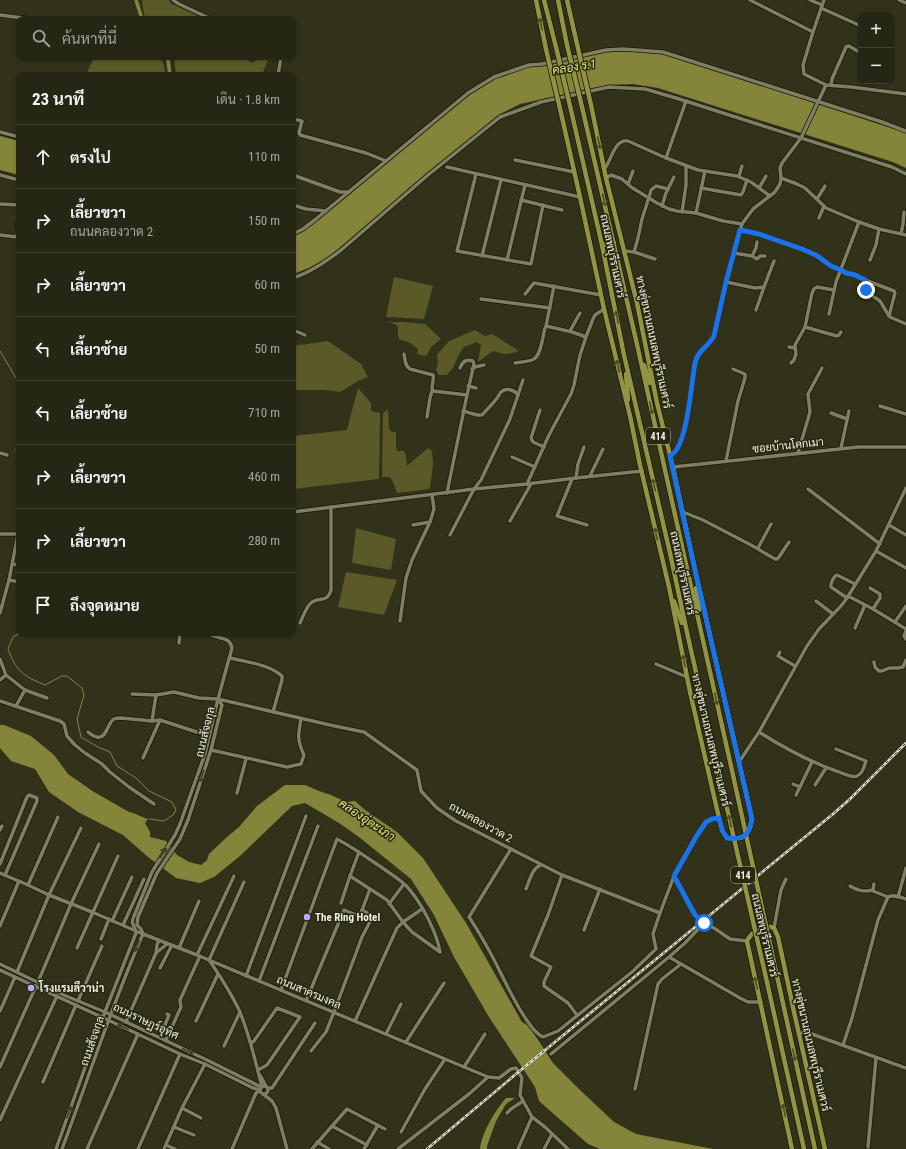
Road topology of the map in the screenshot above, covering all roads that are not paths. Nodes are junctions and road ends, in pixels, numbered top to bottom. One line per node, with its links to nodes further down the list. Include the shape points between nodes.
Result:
1 (173, 0): 13 (street)
2 (536, 0): 39 (main road, ทางคู่ขนานถนนลพบุรีราเมศวร์ / 414, one-way to 2, bridge)
3 (544, 0): 87 (main road, ถนนลพบุรีราเมศวร์ / 414, bridge)
4 (558, 0): 86 (main road, ถนนลพบุรีราเมศวร์ / 414, one-way to 86, bridge)
5 (568, 0): 36 (main road, ทางคู่ขนานถนนลพบุรีราเมศวร์ / 414, one-way to 36, bridge)
6 (750, 0): 16 (street)
7 (810, 0): 11 (street)
8 (824, 0): 11 (street)
9 (899, 0): 10 (street)
10 (906, 3)
11 (822, 7): 15 (street); 16 (street)
12 (0, 15): 14 (street)
13 (205, 16)
14 (16, 17)
15 (858, 25)
16 (812, 32): 20 (street, via 803,65 804,74)
17 (858, 51): 21 (street, via 846,47)
18 (281, 60): 19 (street)
19 (279, 72)
20 (826, 85): 21 (street); 24 (street)
21 (831, 85): 22 (street)
22 (906, 94)
23 (686, 101): 29 (street); 30 (street); 99 (street, via 645,89 609,87 541,102 500,117 325,262)
24 (818, 102): 26 (street); 29 (street); 31 (street, via 663,52 606,50 529,65 494,77 468,93)
25 (296, 120): 31 (street, via 302,121 300,135)
26 (906, 131)
27 (0, 132): 28 (street)
28 (16, 136)
29 (801, 138): 41 (street, via 892,167); 48 (street, via 782,163)
30 (666, 158): 33 (street); 36 (street, via 624,140 617,144)
31 (386, 160): 58 (street)
32 (515, 160): 39 (street)
33 (686, 166): 38 (street); 72 (street)
34 (742, 166): 44 (street)
35 (446, 167): 40 (street)
36 (605, 168): 47 (main road, ทางคู่ขนานถนนลพบุรีราเมศวร์ / 414)
37 (633, 171): 52 (street)
38 (705, 171): 44 (street); 55 (street)
39 (574, 172): 60 (main road, ทางคู่ขนานถนนลพบุรีราเมศวร์ / 414)
40 (476, 174): 50 (street); 91 (street, via 457,251)
41 (906, 174)
42 (0, 175): 49 (street)
43 (296, 176): 58 (street, via 340,192)
44 (739, 176): 51 (street)
45 (766, 176): 56 (street)
46 (674, 177): 57 (street)
47 (606, 178): 52 (street, via 618,177); 88 (main road, ทางคู่ขนานถนนลพบุรีราเมศวร์ / 414)
48 (782, 178): 59 (street); 62 (street, via 797,184)
49 (16, 179)
50 (501, 180): 53 (street); 91 (street)
51 (747, 180): 55 (street, via 741,195); 56 (street)
52 (628, 184): 61 (street)
53 (525, 185): 60 (street); 63 (street)
54 (825, 186): 62 (street)
55 (701, 188): 74 (street)
56 (759, 188): 59 (street)
57 (668, 189): 61 (street, via 656,186 651,190); 68 (street)
58 (349, 192): 71 (street)
59 (770, 196): 77 (street, via 753,209)
60 (580, 197): 106 (main road, ทางคู่ขนานถนนลพบุรีราเมศวร์ / 414)
61 (649, 198): 68 (street); 89 (street)
62 (817, 199): 69 (street)
63 (521, 200): 67 (street); 95 (street)
64 (0, 204): 65 (street)
65 (16, 205)
66 (296, 206): 71 (street)
67 (543, 206): 70 (street); 95 (street, via 531,264)
68 (662, 206): 72 (street)
69 (824, 206): 75 (street); 76 (street)
70 (562, 210)
71 (326, 211): 80 (street)
72 (682, 212): 74 (street)
73 (904, 212): 81 (street)
74 (696, 213): 77 (street)
75 (819, 218)
76 (859, 222): 78 (street); 98 (street)
77 (742, 224): 79 (street)
78 (879, 229): 81 (street); 96 (street)
79 (740, 230): 90 (street); 98 (street, via 802,249)
80 (296, 232)
81 (901, 234): 83 (street)
82 (0, 235): 84 (street)
83 (906, 235)
84 (16, 237)
85 (756, 242): 92 (street)
86 (614, 243): 87 (main road); 122 (main road, ถนนลพบุรีราเมศวร์ / 414)
87 (602, 245): 126 (main road, ถนนลพบุรีราเมศวร์ / 414, one-way to 87)
88 (625, 251): 89 (street); 140 (main road, ทางคู่ขนานถนนลพบุรีราเมศวร์ / 414)
89 (634, 252): 94 (street)
90 (734, 253): 92 (street); 101 (street)
91 (482, 256): 95 (street)
92 (752, 256): 93 (street, via 757,259)
93 (765, 256)
94 (655, 259)
95 (507, 260)
96 (870, 260)
97 (774, 261): 103 (street)
98 (841, 270): 100 (street); 104 (street)
99 (296, 277)
100 (865, 280): 113 (street, via 866,290 880,301); 113 (street, via 894,291)
101 (726, 282): 103 (street, via 755,288); 158 (street, via 714,336 695,361 685,426 678,447)
102 (554, 286): 105 (street, via 534,283); 106 (street); 108 (street)
103 (764, 287): 110 (street)
104 (834, 290): 112 (street); 116 (street, via 817,287 814,289)
105 (525, 294)
106 (601, 295): 109 (main road, ทางคู่ขนานถนนลพบุรีราเมศวร์ / 414)
107 (481, 299): 108 (street)
108 (550, 308): 115 (street)
109 (604, 309): 121 (street, via 595,315); 147 (main road, ทางคู่ขนานถนนลพบุรีราเมศวร์ / 414, one-way to 109)
110 (756, 310)
111 (580, 313): 118 (street)
112 (829, 314)
113 (889, 316): 114 (street)
114 (906, 324)
115 (547, 326): 118 (street); 127 (street, via 537,357)
116 (805, 327): 119 (street, via 837,336); 124 (street)
117 (296, 331): 120 (street)
118 (570, 332): 121 (street)
119 (841, 332)
120 (305, 335)
121 (586, 337): 150 (street, via 571,394)
122 (636, 340): 140 (main road); 211 (main road, ถนนลพบุรีราเมศวร์ / 414, one-way to 211)
123 (789, 347): 124 (street)
124 (796, 348): 128 (street)
125 (404, 354): 137 (street, via 407,367 426,371 434,376)
126 (624, 355): 147 (main road); 214 (main road, ถนนลพบุรีราเมศวร์ / 414, one-way to 126)
127 (515, 363)
128 (791, 363)
129 (484, 365): 132 (street)
130 (460, 368): 132 (street, via 466,360 473,361)
131 (822, 368): 156 (street, via 808,394 810,412)
132 (472, 369): 135 (street)
133 (733, 369): 160 (street, via 745,374 746,378 738,401)
134 (523, 380): 139 (street)
135 (468, 386): 136 (street); 138 (street)
136 (476, 388)
137 (432, 390): 138 (street); 148 (street)
138 (466, 395): 144 (street)
139 (518, 395): 144 (street, via 513,390 503,390 482,415); 168 (street, via 510,419)
140 (657, 403): 158 (main road, ทางคู่ขนานถนนลพบุรีราเมศวร์ / 414)
141 (880, 406): 146 (street)
142 (540, 410): 150 (street, via 531,438 533,442)
143 (849, 410): 149 (street)
144 (463, 412): 170 (street)
145 (831, 413): 149 (street)
146 (906, 414)
147 (630, 416): 163 (main road, ทางคู่ขนานถนนลพบุรีราเมศวร์ / 414)
148 (427, 417)
149 (847, 419): 152 (street)
150 (544, 447): 161 (street)
151 (584, 447): 165 (street)
152 (841, 448): 153 (street, ซอยบ้านโคกเมา); 156 (street, ซอยบ้านโคกเมา)
153 (906, 448)
154 (603, 449): 164 (street)
155 (0, 453): 157 (street)
156 (798, 454): 160 (street, ซอยบ้านโคกเมา)
157 (7, 455)
158 (670, 456): 162 (main road, ทางคู่ขนานถนนลพบุรีราเมศวร์ / 414)
159 (512, 457): 161 (street)
160 (726, 461): 162 (street, ซอยบ้านโคกเมา)
161 (535, 467): 166 (street)
162 (673, 468): 174 (main road, ทางคู่ขนานถนนลพบุรีราเมศวร์ / 414)
163 (642, 471): 164 (street); 197 (main road, ทางคู่ขนานถนนลพบุรีราเมศวร์ / 414, one-way to 163)
164 (590, 476): 165 (street)
165 (574, 478): 166 (street); 179 (street, via 557,516)
166 (529, 484): 168 (street); 175 (street)
167 (906, 488): 180 (street)
168 (474, 489): 170 (street); 183 (street)
169 (808, 489): 186 (street)
170 (447, 493): 171 (street)
171 (432, 495): 172 (street); 176 (street, via 434,509)
172 (331, 507): 173 (street); 208 (street, via 330,595 312,602)
173 (296, 512)
174 (683, 512): 188 (street); 193 (main road, ทางคู่ขนานถนนลพบุรีราเมศวร์ / 414)
175 (510, 521)
176 (430, 522): 178 (street); 206 (street, via 406,578)
177 (771, 524): 188 (street)
178 (413, 525)
179 (587, 525)
180 (889, 525): 184 (street); 186 (street)
181 (0, 534): 182 (street)
182 (16, 534)
183 (450, 535)
184 (906, 535)
185 (789, 542): 188 (street, via 777,559)
186 (880, 544): 189 (street)
187 (16, 547): 190 (street)
188 (758, 548)
189 (876, 551): 192 (street); 196 (street)
190 (12, 564): 191 (street); 194 (street)
191 (16, 565)
192 (906, 568)
193 (695, 570): 211 (main road); 245 (main road, ทางคู่ขนานถนนลพบุรีราเมศวร์ / 414)
194 (9, 580): 195 (street); 204 (street)
195 (16, 581)
196 (855, 584): 199 (street); 199 (street, via 835,576 831,587)
197 (669, 587): 214 (main road); 225 (main road, ทางคู่ขนานถนนลพบุรีราเมศวร์ / 414, one-way to 197)
198 (870, 588): 203 (street, via 880,594)
199 (847, 597): 201 (street); 205 (street)
200 (816, 601): 205 (street)
201 (865, 605): 203 (street); 209 (street)
202 (906, 606): 207 (street)
203 (873, 609): 207 (street)
204 (0, 613)
205 (833, 614): 223 (street, via 819,629)
206 (400, 620)
207 (895, 622): 210 (street)
208 (300, 623)
209 (854, 628)
210 (906, 630): 215 (street)
211 (701, 632): 353 (main road, ถนนลพบุรีราเมศวร์ / 414, one-way to 353, bridge)
212 (180, 636): 216 (street)
213 (214, 636): 218 (street, via 228,640 231,644)
214 (688, 637): 405 (main road, ถนนลพบุรีราเมศวร์ / 414, one-way to 214, bridge)
215 (906, 639)
216 (179, 643)
217 (780, 652): 223 (street, via 778,656)
218 (230, 658): 231 (street); 234 (street, via 264,666 282,676)
219 (0, 659): 224 (street)
220 (906, 660): 221 (street, via 903,667 882,671 874,667)
221 (874, 662)
222 (656, 664): 225 (street)
223 (795, 666): 239 (street)
224 (6, 675): 226 (street); 227 (street)
225 (687, 677): 256 (main road, ทางคู่ขนานถนนลพบุรีราเมศวร์ / 414)
226 (0, 680)
227 (25, 690): 230 (street); 233 (street)
228 (132, 694): 229 (street, ถนนคลองวาด 2)
229 (156, 696): 231 (street, ถนนคลองวาด 2, via 174,692); 237 (street)
230 (47, 698)
231 (218, 699): 234 (street, ถนนคลองวาด 2); 240 (street, ถนนสัจจกุล); 242 (street, ถนนสัจจกุล, via 222,705)
232 (0, 701): 233 (street)
233 (16, 706): 253 (street, via 60,721 64,724 67,736 84,753)
234 (274, 712): 235 (street, ถนนคลองวาด 2)
235 (301, 719): 244 (street, via 298,733 304,756 301,764 287,767); 260 (street, ถนนคลองวาด 2, via 364,732 417,770 421,790 437,808 456,821)
236 (160, 720): 237 (street); 240 (street); 243 (street)
237 (152, 721): 238 (street, via 116,718 112,720 102,737 97,738)
238 (88, 732)
239 (758, 732): 245 (street); 246 (street)
240 (209, 736): 304 (street, ถนนสัจจกุล, one-way to 240, via 132,921 152,872 175,835 205,754)
241 (836, 748): 247 (street, via 866,761 863,771 855,777)
242 (211, 750): 244 (street); 305 (street, ถนนสัจจกุล, one-way to 305, via 180,839 157,873 136,921)
243 (143, 758)
244 (246, 758): 251 (street)
245 (739, 762): 256 (main road, ทางคู่ขนานถนนลพบุรีราเมศวร์ / 414, via 752,819 751,827 748,833 739,839 727,838)
246 (812, 762): 247 (street); 250 (street)
247 (826, 768): 249 (street)
248 (793, 784): 250 (street)
249 (815, 785)
250 (800, 787): 252 (street)
251 (237, 793)
252 (796, 795)
253 (154, 804)
254 (306, 816): 323 (street)
255 (58, 817): 277 (street)
256 (719, 818): 272 (street, via 706,822)
257 (318, 826): 325 (street)
258 (81, 828): 285 (street)
259 (99, 844): 291 (street)
260 (511, 849): 264 (street, ถนนคลองวาด 2); 341 (street, via 469,917 522,1013 538,1035 543,1037 558,1031)
261 (359, 852): 271 (street); 278 (street); 329 (street, via 337,839)
262 (118, 856): 295 (street)
263 (0, 864): 267 (street, via 27,797 29,795 37,798)
264 (541, 865): 268 (street, ถนนคลองวาด 2); 281 (street, via 535,869)
265 (906, 868): 287 (street)
266 (0, 873): 267 (street, ถนนสาครมงคล)
267 (5, 875): 275 (street, ถนนสาครมงคล)
268 (562, 875): 283 (street, ถนนคลองวาด 2); 341 (street, via 531,956 551,967 544,986 568,1003)
269 (132, 876): 297 (street)
270 (234, 876): 314 (street)
271 (350, 876): 282 (street); 290 (street)
272 (674, 876): 296 (street); 299 (street, via 695,915)
273 (144, 879): 300 (street)
274 (786, 879): 302 (street, via 781,890)
275 (19, 881): 277 (street, ถนนสาครมงคล); 301 (street)
276 (244, 882): 316 (street)
277 (28, 884): 285 (street, ถนนสาครมงคล)
278 (404, 884): 292 (street); 293 (street)
279 (874, 884): 284 (street)
280 (850, 886): 284 (street, via 859,891)
281 (526, 888)
282 (370, 889): 292 (street); 294 (street)
283 (600, 889): 296 (street, ถนนคลองวาด 2); 303 (street)
284 (873, 890): 286 (street)
285 (49, 895): 291 (street, ถนนสาครมงคล); 321 (street)
286 (888, 896): 287 (street); 357 (street, via 878,920)
287 (898, 897): 288 (street)
288 (906, 899)
289 (199, 900): 312 (street)
290 (341, 903)
291 (71, 904): 295 (street, ถนนสาครมงคล); 326 (street)
292 (389, 904): 298 (street)
293 (422, 909): 298 (street); 298 (street, via 438,941 440,952 412,932)
294 (362, 910): 331 (street, via 359,916 344,910); 338 (street, via 373,916 362,937)
295 (92, 912): 297 (street, ถนนสาครมงคล); 311 (street)
296 (660, 913): 341 (street, via 653,934 656,949 632,972)
297 (111, 920): 300 (street, ถนนสาครมงคล); 306 (street)
298 (403, 922): 345 (street, via 397,928)
299 (704, 923): 308 (street, via 730,938); 315 (street)
300 (124, 925): 304 (street, ถนนสาครมงคล)
301 (0, 926)
302 (774, 928): 308 (main road, via 768,926 758,929); 351 (main road, ทางคู่ขนานถนนลพบุรีราเมศวร์, via 778,936)
303 (584, 930)
304 (136, 931): 305 (street, ถนนสาครมงคล); 336 (street, ถนนสัจจกุล)
305 (143, 934): 307 (street, ถนนสาครมงคล); 340 (street, ถนนสัจจกุล, one-way to 340)
306 (101, 939)
307 (159, 940): 309 (street, ถนนสาครมงคล); 313 (street)
308 (747, 941): 332 (main road, one-way to 308)
309 (170, 944): 312 (street, ถนนสาครมงคล); 313 (street); 319 (street)
310 (102, 946): 333 (street)
311 (77, 948)
312 (179, 948): 314 (street, ถนนสาครมงคล)
313 (156, 953): 346 (street)
314 (199, 956): 316 (street, ถนนสาครมงคล); 354 (street)
315 (669, 957): 318 (street); 361 (street)
316 (209, 960): 322 (street); 323 (street, ถนนสาครมงคล)
317 (0, 964): 321 (street, ถนนราษฏร์อุทิศ)
318 (681, 964): 332 (street, via 748,1002); 372 (street, via 658,984)
319 (160, 968)
320 (0, 970): 324 (street, ถนนราษฏร์อุทิศ)
321 (17, 972): 326 (street, ถนนราษฏร์อุทิศ)
322 (218, 974): 337 (street); 344 (street)
323 (246, 976): 325 (street, ถนนสาครมงคล)
324 (15, 977): 328 (street, ถนนราษฏร์อุทิศ); 335 (street)
325 (259, 981): 329 (street, ถนนสาครมงคล)
326 (38, 982): 333 (street, ถนนราษฏร์อุทิศ)
327 (444, 983): 355 (street)
328 (36, 986): 330 (street, ถนนราษฏร์อุทิศ); 365 (street)
329 (281, 990): 331 (street, ถนนสาครมงคล)
330 (57, 996): 333 (street, ถนนราษฏร์อุทิศ); 379 (street)
331 (306, 1001): 338 (street, ถนนสาครมงคล)
332 (761, 1002): 391 (main road, one-way to 332)
333 (77, 1003): 336 (street, ถนนราษฏร์อุทิศ); 342 (street, ถนนราษฏร์อุทิศ); 370 (street)
334 (401, 1004): 349 (street)
335 (0, 1011)
336 (105, 1012): 340 (street, ถนนราษฏร์อุทิศ); 342 (street, ถนนสัจจกุล)
337 (240, 1012): 356 (street); 358 (street)
338 (334, 1012): 345 (street, ถนนสาครมงคล); 359 (street, via 326,1032)
339 (167, 1014): 352 (street, via 169,1016)
340 (110, 1015): 343 (street, ถนนสัจจกุล); 346 (street, ถนนราษฏร์อุทิศ)
341 (577, 1016)
342 (103, 1018): 343 (street, ถนนราษฏร์อุทิศ); 392 (street, ถนนสัจจกุล, one-way to 342)
343 (108, 1020): 348 (street, ถนนราษฏร์อุทิศ, one-way to 343); 393 (street, ถนนสัจจกุล)
344 (196, 1021)
345 (355, 1021): 349 (street, ถนนสาครมงคล)
346 (126, 1022): 352 (street, ถนนราษฏร์อุทิศ)
347 (315, 1023): 371 (street, via 272,1088)
348 (138, 1034): 360 (street, ถนนราษฏร์อุทิศ); 394 (street)
349 (386, 1034): 355 (street, ถนนสาครมงคล)
350 (485, 1034): 366 (street)
351 (799, 1034): 353 (main road); 357 (street, via 809,1033); 407 (main road, ทางคู่ขนานถนนลพบุรีราเมศวร์)
352 (160, 1037): 354 (street, ถนนราษฏร์อุทิศ)
353 (790, 1037): 406 (main road, ถนนลพบุรีราเมศวร์ / 414, one-way to 406)
354 (166, 1040): 371 (street, ถนนราษฏร์อุทิศ, one-way to 371)
355 (406, 1042): 363 (street, ถนนสาครมงคล)
356 (251, 1043): 368 (street); 368 (street, via 277,1008 300,1017 267,1065)
357 (843, 1045): 362 (street)
358 (224, 1046)
359 (311, 1051)
360 (180, 1054): 364 (street, ถนนราษฏร์อุทิศ); 395 (street)
361 (551, 1054)
362 (876, 1058): 367 (street); 390 (street)
363 (445, 1059): 366 (street, ถนนสาครมงคล); 384 (street)
364 (205, 1064): 371 (street, ถนนราษฏร์อุทิศ, via 253,1088); 375 (street)
365 (0, 1067)
366 (464, 1067): 369 (street, ถนนสาครมงคล)
367 (906, 1068)
368 (259, 1072): 371 (street)
369 (488, 1077): 374 (street, via 499,1078 516,1068 522,1078 520,1095); 401 (street)
370 (43, 1082)
371 (264, 1089): 373 (street); 373 (street); 397 (street, via 256,1093)
372 (635, 1089)
373 (272, 1101): 398 (street)
374 (523, 1102): 376 (street); 377 (street)
375 (182, 1108): 378 (street); 382 (street)
376 (507, 1113)
377 (532, 1117): 385 (street); 402 (street)
378 (201, 1118)
379 (0, 1120)
380 (378, 1125): 381 (street, via 347,1109); 383 (street); 389 (street)
381 (332, 1126): 387 (street); 389 (street)
382 (174, 1127): 386 (street); 388 (street)
383 (385, 1129)
384 (400, 1132)
385 (552, 1134): 403 (street); 404 (street)
386 (194, 1135)
387 (317, 1142): 399 (street); 400 (street)
388 (165, 1147): 396 (street)
389 (365, 1147)
390 (868, 1147)
391 (792, 1148)
392 (56, 1149)
393 (62, 1149)
394 (87, 1149)
395 (138, 1149)
396 (175, 1149)
397 (232, 1149)
398 (287, 1149)
399 (312, 1149)
400 (329, 1149)
401 (398, 1149)
402 (518, 1149)
403 (544, 1149)
404 (568, 1149)
405 (804, 1149)
406 (815, 1149)
407 (825, 1149)

